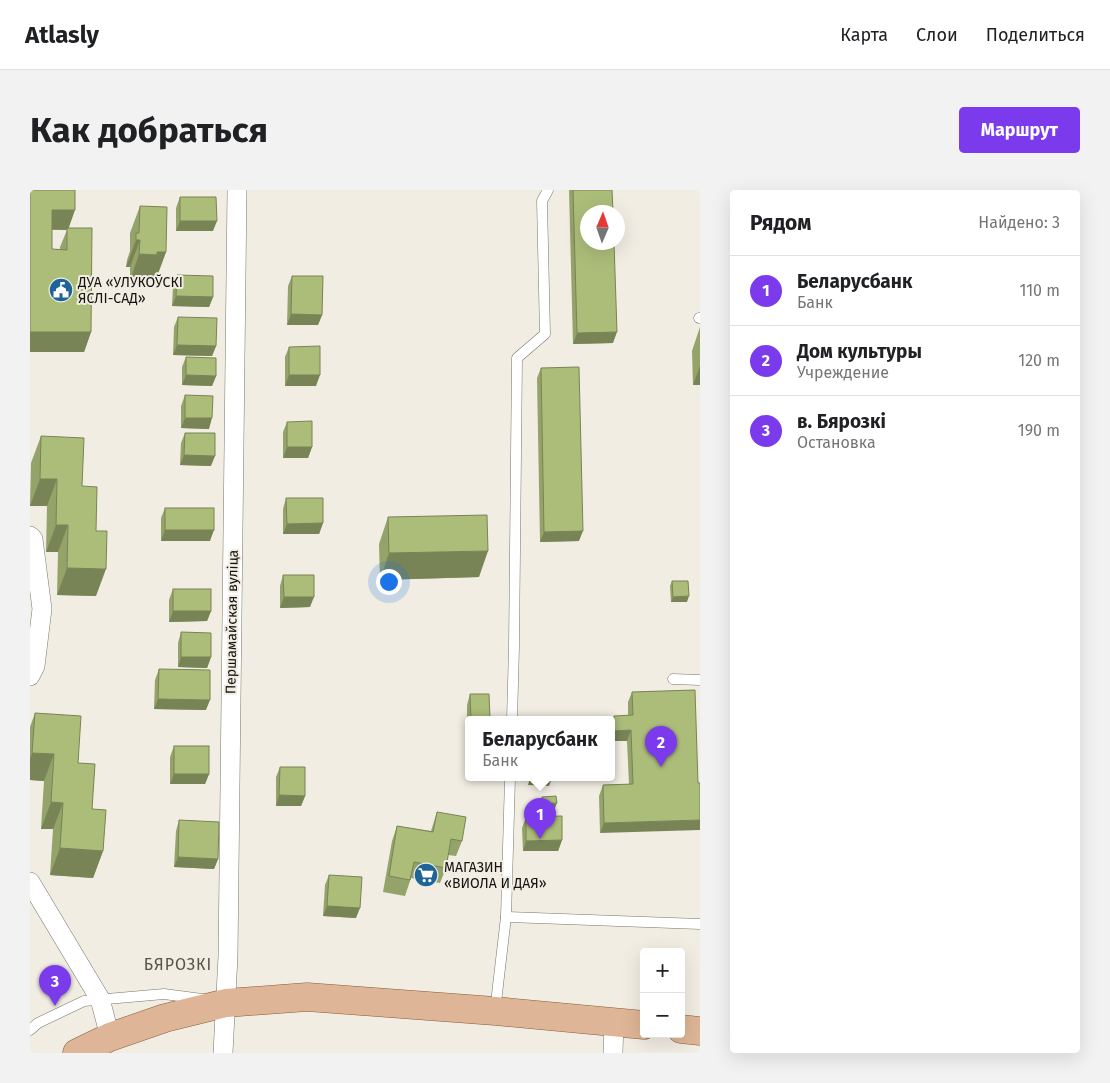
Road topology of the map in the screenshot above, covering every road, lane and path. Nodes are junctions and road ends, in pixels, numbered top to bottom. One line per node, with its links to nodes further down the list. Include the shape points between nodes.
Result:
1 (236, 190): 13 (street, Першамайская вуліца)
2 (548, 190): 7 (lane, via 542,201 545,334 517,358)
3 (30, 536): 4 (street, via 42,609 35,666)
4 (30, 676)
5 (673, 679): 6 (lane)
6 (700, 680)
7 (512, 716)
8 (510, 781): 10 (lane)
9 (30, 882): 12 (street)
10 (506, 917): 11 (lane); 14 (lane)
11 (700, 924)
12 (100, 999): 13 (lane, via 164,994); 18 (lane, via 84,1001); 20 (street)
13 (226, 1003): 14 (main road, via 306,997); 20 (main road, via 165,1018); 22 (street, Першамайская вуліца)
14 (495, 1011): 15 (main road)
15 (614, 1022): 16 (main road); 23 (street)
16 (640, 1025)
17 (685, 1029): 19 (main road)
18 (30, 1030)
19 (700, 1031)
20 (110, 1037): 21 (main road)
21 (77, 1053)
22 (223, 1053)
23 (613, 1053)

